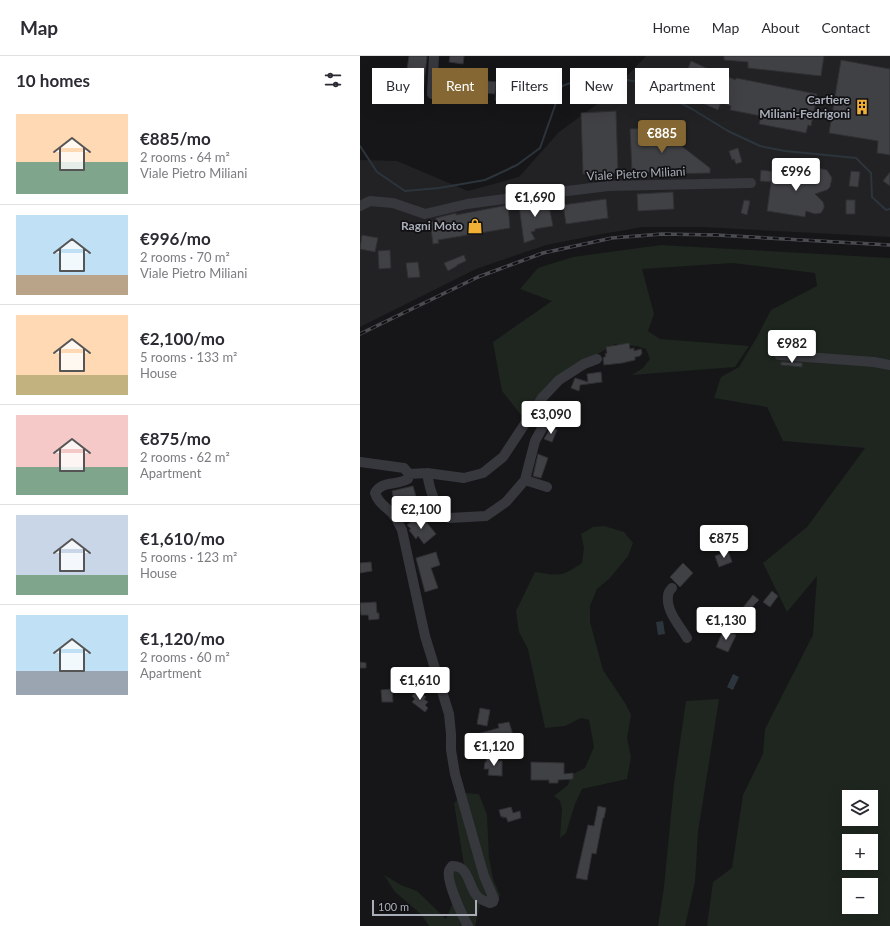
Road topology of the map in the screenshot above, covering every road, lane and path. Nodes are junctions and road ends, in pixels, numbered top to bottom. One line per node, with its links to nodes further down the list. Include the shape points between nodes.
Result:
1 (434, 56): 2 (street)
2 (433, 68)
3 (751, 183): 4 (street, Viale Pietro Miliani, via 608,186 467,204 425,214 394,203 370,201)
4 (360, 206)
5 (779, 355): 7 (street)
6 (596, 359): 10 (street, via 558,380 542,398 503,457 483,473 464,478)
7 (890, 365)
8 (555, 417): 12 (street, via 545,423 535,441)
9 (360, 462): 11 (street, via 404,468)
10 (427, 473): 11 (street); 12 (street, via 430,492 441,511 449,518 486,516 506,502)
11 (409, 474): 16 (street, via 408,479 401,483 386,484 374,493 377,500 391,512 402,530 425,636 449,714 451,750 456,774 484,876 494,899 494,902 490,903 483,901 473,891 463,869 452,866 448,877)
12 (525, 480): 13 (street)
13 (547, 487)
14 (672, 588): 15 (street, via 667,594 672,615)
15 (687, 638)
16 (468, 926)

